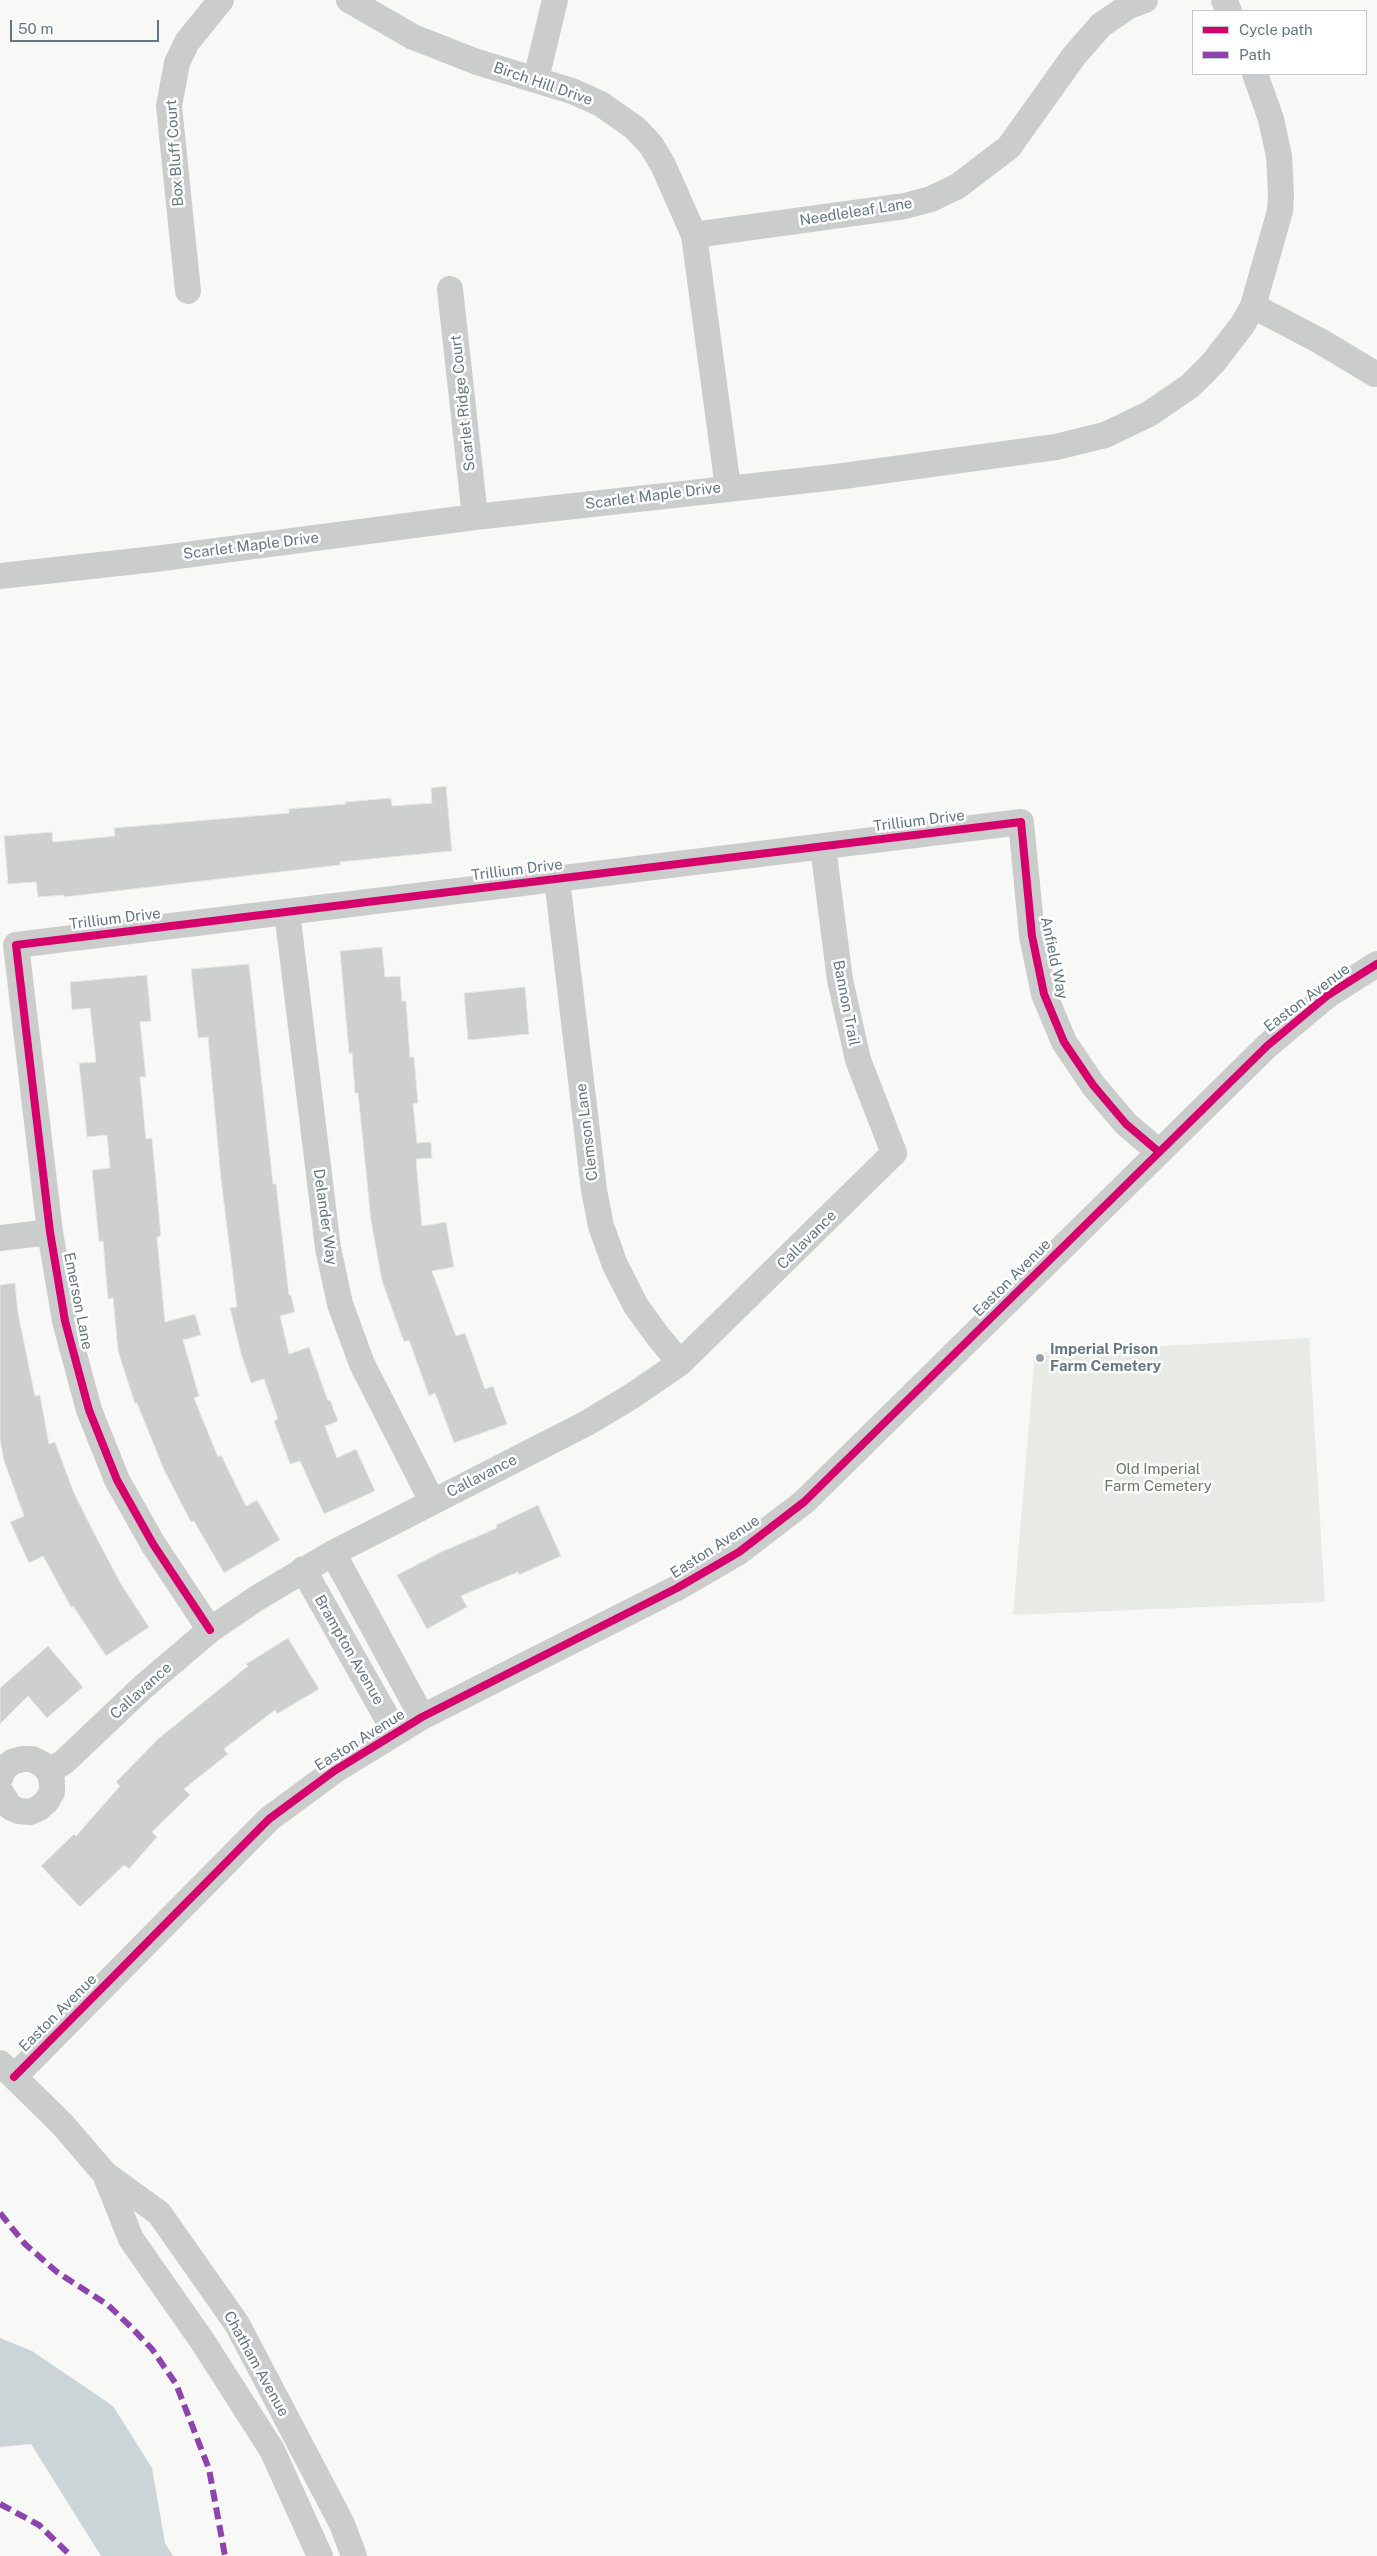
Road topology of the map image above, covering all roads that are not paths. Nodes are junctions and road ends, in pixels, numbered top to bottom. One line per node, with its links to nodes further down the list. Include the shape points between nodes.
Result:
1 (221, 0): 9 (street, Box Bluff Court, via 188,42 178,63 169,106)
2 (349, 0): 6 (street, Birch Hill Drive, via 412,37 477,62)
3 (555, 0): 6 (street)
4 (1145, 0): 7 (street, Needleleaf Lane, via 1129,6 1102,25 1074,56 1009,147 958,186 931,199 905,206)
5 (1254, 75): 10 (street, Scarlet Maple Drive, via 1271,119 1279,156 1281,194 1278,219)
6 (536, 79): 7 (street, Birch Hill Drive, via 601,104 635,128 663,165)
7 (694, 235): 12 (street, Birch Hill Drive)
8 (450, 289): 13 (street, Scarlet Ridge Court)
9 (188, 290)
10 (1253, 306): 11 (street, via 1312,336); 12 (street, Scarlet Maple Drive, via 1213,363 1190,386 1149,414 1105,435 1046,448 836,477)
11 (1375, 374)
12 (728, 488): 13 (street, Scarlet Maple Drive)
13 (475, 517): 14 (street, Scarlet Maple Drive)
14 (0, 576)
15 (1020, 822): 16 (street, Trillium Drive); 21 (street, Anfield Way, via 1032,936 1044,994 1064,1042 1093,1085 1126,1124)
16 (823, 846): 17 (street, Trillium Drive); 22 (street, Bannon Trail, via 840,980 858,1060)
17 (557, 879): 18 (street, Trillium Drive); 25 (street, Clemson Lane, via 601,1226 614,1265 636,1306)
18 (287, 912): 19 (street, Trillium Drive); 26 (street, Delander Way, via 328,1248 340,1304 362,1364)
19 (16, 945): 23 (street, Emerson Lane)
20 (1377, 964): 21 (street, Easton Avenue, via 1328,995 1266,1046)
21 (1158, 1152): 30 (street, Easton Avenue, via 804,1502 739,1552 677,1588)
22 (894, 1154): 25 (street, Callavance)
23 (50, 1232): 24 (street); 29 (street, Emerson Lane, via 65,1321 89,1410 118,1480 144,1528)
24 (0, 1238)
25 (680, 1362): 26 (street, Callavance, via 586,1423)
26 (432, 1501): 27 (street, Callavance)
27 (332, 1553): 28 (street, Callavance); 30 (street, Brampton Avenue)
28 (303, 1569): 29 (street, Callavance); 31 (street, Brampton Avenue)
29 (210, 1630): 32 (street, Callavance)
30 (422, 1717): 31 (street, Easton Avenue)
31 (395, 1732): 35 (street, Easton Avenue, via 334,1771 269,1819)
32 (49, 1772): 33 (street, via 32,1759 22,1759 12,1762); 34 (street, via 52,1792 47,1801 30,1812 10,1807)
33 (0, 1778)
34 (0, 1791)
35 (7, 2070): 36 (street, Chatham Avenue, via 62,2124)
36 (105, 2174): 37 (street, Chatham Avenue, via 131,2239 204,2342 272,2450); 38 (street, Chatham Avenue, via 159,2213 236,2324 342,2524)
37 (320, 2556)
38 (354, 2556)

